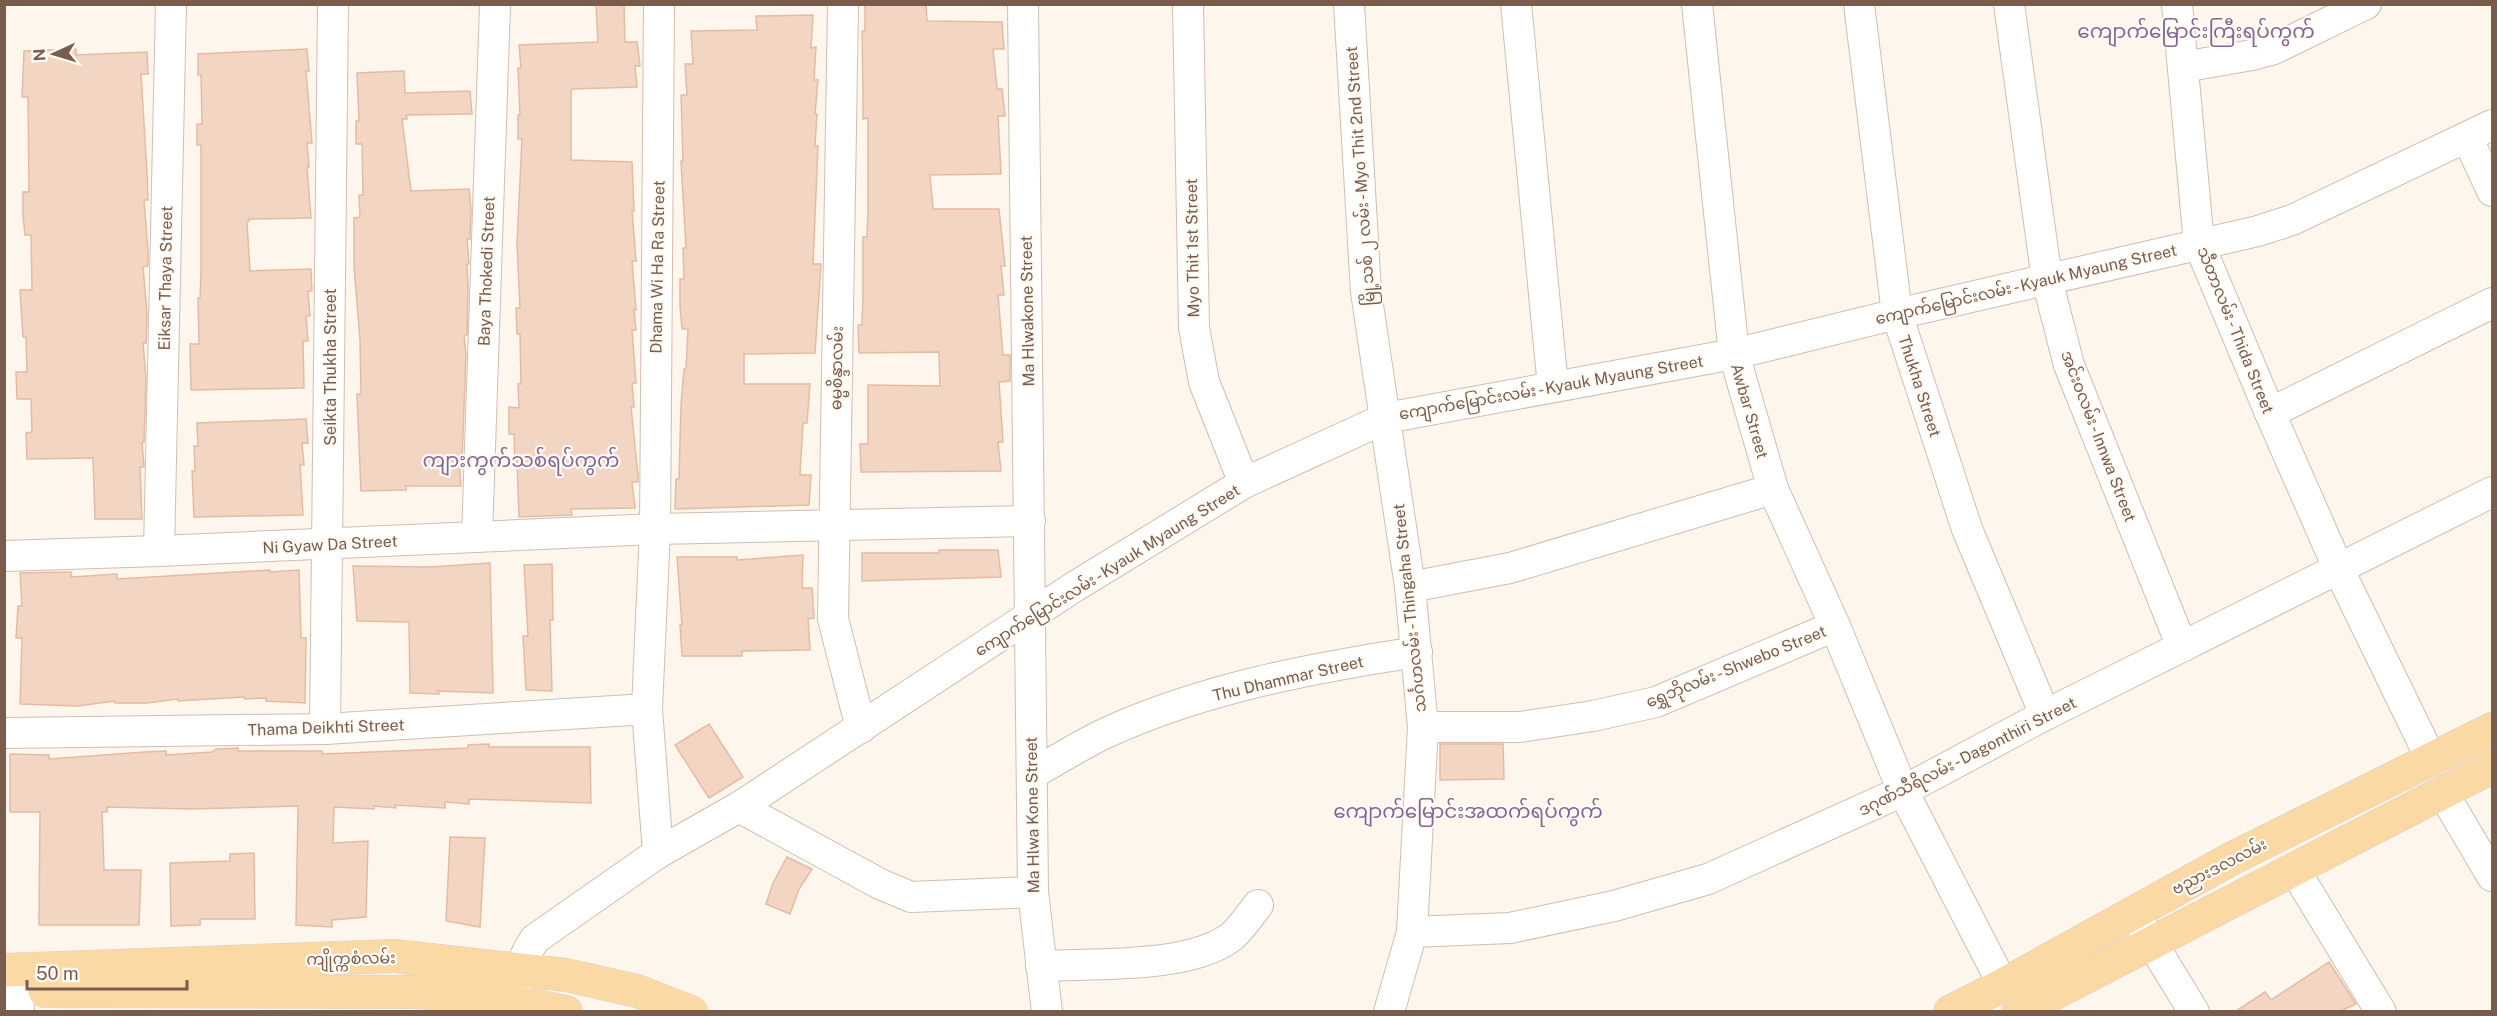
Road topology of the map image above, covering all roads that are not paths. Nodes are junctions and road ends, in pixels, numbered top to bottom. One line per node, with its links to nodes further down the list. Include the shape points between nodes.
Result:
1 (171, 4): 34 (street, Eiksar Thaya Street)
2 (333, 4): 33 (street, Seikta Thukha Street)
3 (495, 4): 32 (street, Baya Thokedi Street)
4 (659, 4): 31 (street, Dhama Wi Ha Ra Street)
5 (843, 4): 30 (street, ဓမ္မစိန္ဒာလမ်း)
6 (1023, 4): 29 (street, Ma Hlwakone Street)
7 (1188, 4): 26 (street, Myo Thit 1st Street, via 1194,328 1204,382)
8 (1349, 4): 25 (street, မြို့သစ် ၂ လမ်း - Myo Thit 2nd Street, via 1365,292)
9 (1516, 4): 23 (street)
10 (1697, 4): 22 (street, Awbar Street)
11 (1859, 4): 21 (street, Thukha Street)
12 (2009, 4): 19 (street, အင်းဝလမ်း - Innwa Street)
13 (2177, 4): 15 (street, သီတာလမ်း - Thida Street)
14 (2366, 4): 15 (street, via 2274,49)
15 (2183, 67): 18 (street, သီတာလမ်း - Thida Street)
16 (2480, 131): 17 (street); 18 (street, ကျောက်မြောင်းလမ်း - Kyauk Myaung Street, via 2292,220)
17 (2493, 191)
18 (2199, 244): 19 (street, ကျောက်မြောင်းလမ်း - Kyauk Myaung Street); 24 (street, သီတာလမ်း - Thida Street)
19 (2047, 280): 21 (street, ကျောက်မြောင်းလမ်း - Kyauk Myaung Street); 40 (street, အင်းဝလမ်း - Innwa Street, via 2069,365)
20 (2493, 303): 24 (street)
21 (1897, 314): 22 (street, ကျောက်မြောင်းလမ်း - Kyauk Myaung Street); 43 (street, Thukha Street, via 1967,529)
22 (1734, 354): 23 (street, ကျောက်မြောင်းလမ်း - Kyauk Myaung Street); 27 (street, Awbar Street)
23 (1553, 387): 25 (street, ကျောက်မြောင်းလမ်း - Kyauk Myaung Street)
24 (2270, 414): 36 (street, သီတာလမ်း - Thida Street)
25 (1386, 418): 26 (street, ကျောက်မြောင်းလမ်း - Kyauk Myaung Street); 37 (street, သင်္ဂဟလမ်း - Thingaha Street)
26 (1244, 483): 38 (street, ကျောက်မြောင်းလမ်း - Kyauk Myaung Street)
27 (1773, 489): 37 (street, via 1510,568); 39 (street, Awbar Street)
28 (2493, 492): 36 (street, ဒဂုဏ်သီရိလမ်း - Dagonthiri Street)
29 (1030, 521): 30 (street, Ni Gyaw Da Street); 38 (street, Ma Hlwakone Street)
30 (833, 527): 31 (street, Ni Gyaw Da Street); 45 (street, ဓမ္မစိန္ဒာလမ်း, via 833,619)
31 (655, 529): 32 (street, Ni Gyaw Da Street); 42 (street, Dhama Wi Ha Ra Street)
32 (477, 537): 33 (street, Ni Gyaw Da Street)
33 (329, 544): 34 (street, Ni Gyaw Da Street); 46 (street, Seikta Thukha Street)
34 (159, 552): 35 (street, Ni Gyaw Da Street)
35 (4, 556)
36 (2338, 570): 40 (street, ဒဂုဏ်သီရိလမ်း - Dagonthiri Street); 49 (street, သီတာလမ်း - Thida Street)
37 (1410, 587): 41 (street, သင်္ဂဟလမ်း - Thingaha Street)
38 (1029, 618): 45 (street, ကျောက်မြောင်းလမ်း - Kyauk Myaung Street); 51 (street, Ma Hlwa Kone Street)
39 (1835, 626): 44 (street, ရွှေဘိုလမ်း - Shwebo Street, via 1656,702 1520,726); 52 (street, Awbar Street)
40 (2182, 647): 43 (street, ဒဂုဏ်သီရိလမ်း - Dagonthiri Street)
41 (1417, 652): 44 (street, သင်္ဂဟလမ်း - Thingaha Street); 51 (street, Thu Dhammar Street, via 1266,680 1171,707 1107,732)
42 (647, 709): 46 (street, Thama Deikhti Street); 55 (street, Dhama Wi Ha Ra Street)
43 (2045, 715): 52 (street, ဒဂုဏ်သီရိလမ်း - Dagonthiri Street)
44 (1423, 727): 61 (street, သင်္ဂဟလမ်း - Thingaha Street)
45 (861, 728): 54 (street, ကျောက်မြောင်းလမ်း - Kyauk Myaung Street)
46 (325, 729): 48 (street, Thama Deikhti Street)
47 (2493, 729): 49 (main road, ဗညားဒလလမ်း)
48 (4, 733)
49 (2431, 759): 60 (main road, ဗညားဒလလမ်း)
50 (2493, 768): 53 (main road, ဗညားဒလလမ်း)
51 (1032, 774): 58 (street, Ma Hlwa Kone Street)
52 (1903, 791): 61 (street, ဒဂုဏ်သီရိလမ်း - Dagonthiri Street, via 1708,879 1625,903 1510,928); 66 (street, Awbar Street)
53 (2443, 793): 56 (main road, ဗညားဒလလမ်း); 57 (street)
54 (739, 807): 55 (street, ကျောက်မြောင်းလမ်း - Kyauk Myaung Street); 58 (street, via 911,897)
55 (658, 853): 64 (street, ကျောက်မြောင်းလမ်း - Kyauk Myaung Street, via 535,939)
56 (2294, 869): 62 (main road, ဗညားဒလလမ်း); 75 (street)
57 (2493, 876)
58 (1033, 892): 63 (street, Ma Hlwa Kone Street)
59 (1258, 905): 63 (street, via 1232,936 1200,953 1152,961)
60 (2133, 912): 62 (street); 66 (main road, ဗညားဒလလမ်း)
61 (1412, 932): 72 (street, သင်္ဂဟလမ်း - Thingaha Street)
62 (2152, 943): 66 (main road, ဗညားဒလလမ်း); 74 (street)
63 (1041, 966): 71 (street, Ma Hlwa Kone Street)
64 (520, 969): 65 (main road, ကျိုက္ကစံလမ်း, via 394,956); 67 (street, ကျောက်မြောင်းလမ်း - Kyauk Myaung Street); 70 (main road, ကျိုက္ကစံလမ်း, via 637,991)
65 (12, 991): 68 (main road, ကျိုက္ကစံလမ်း)
66 (2010, 998): 73 (main road, ဗညားဒလလမ်း)
67 (515, 1001): 68 (main road, ကျိုက္ကစံလမ်း); 69 (main road, ကျိုက္ကစံလမ်း)
68 (419, 1002)
69 (566, 1011)
70 (691, 1011)
71 (1047, 1011)
72 (1389, 1011)
73 (1950, 1011)
74 (2194, 1011)
75 (2381, 1011)

